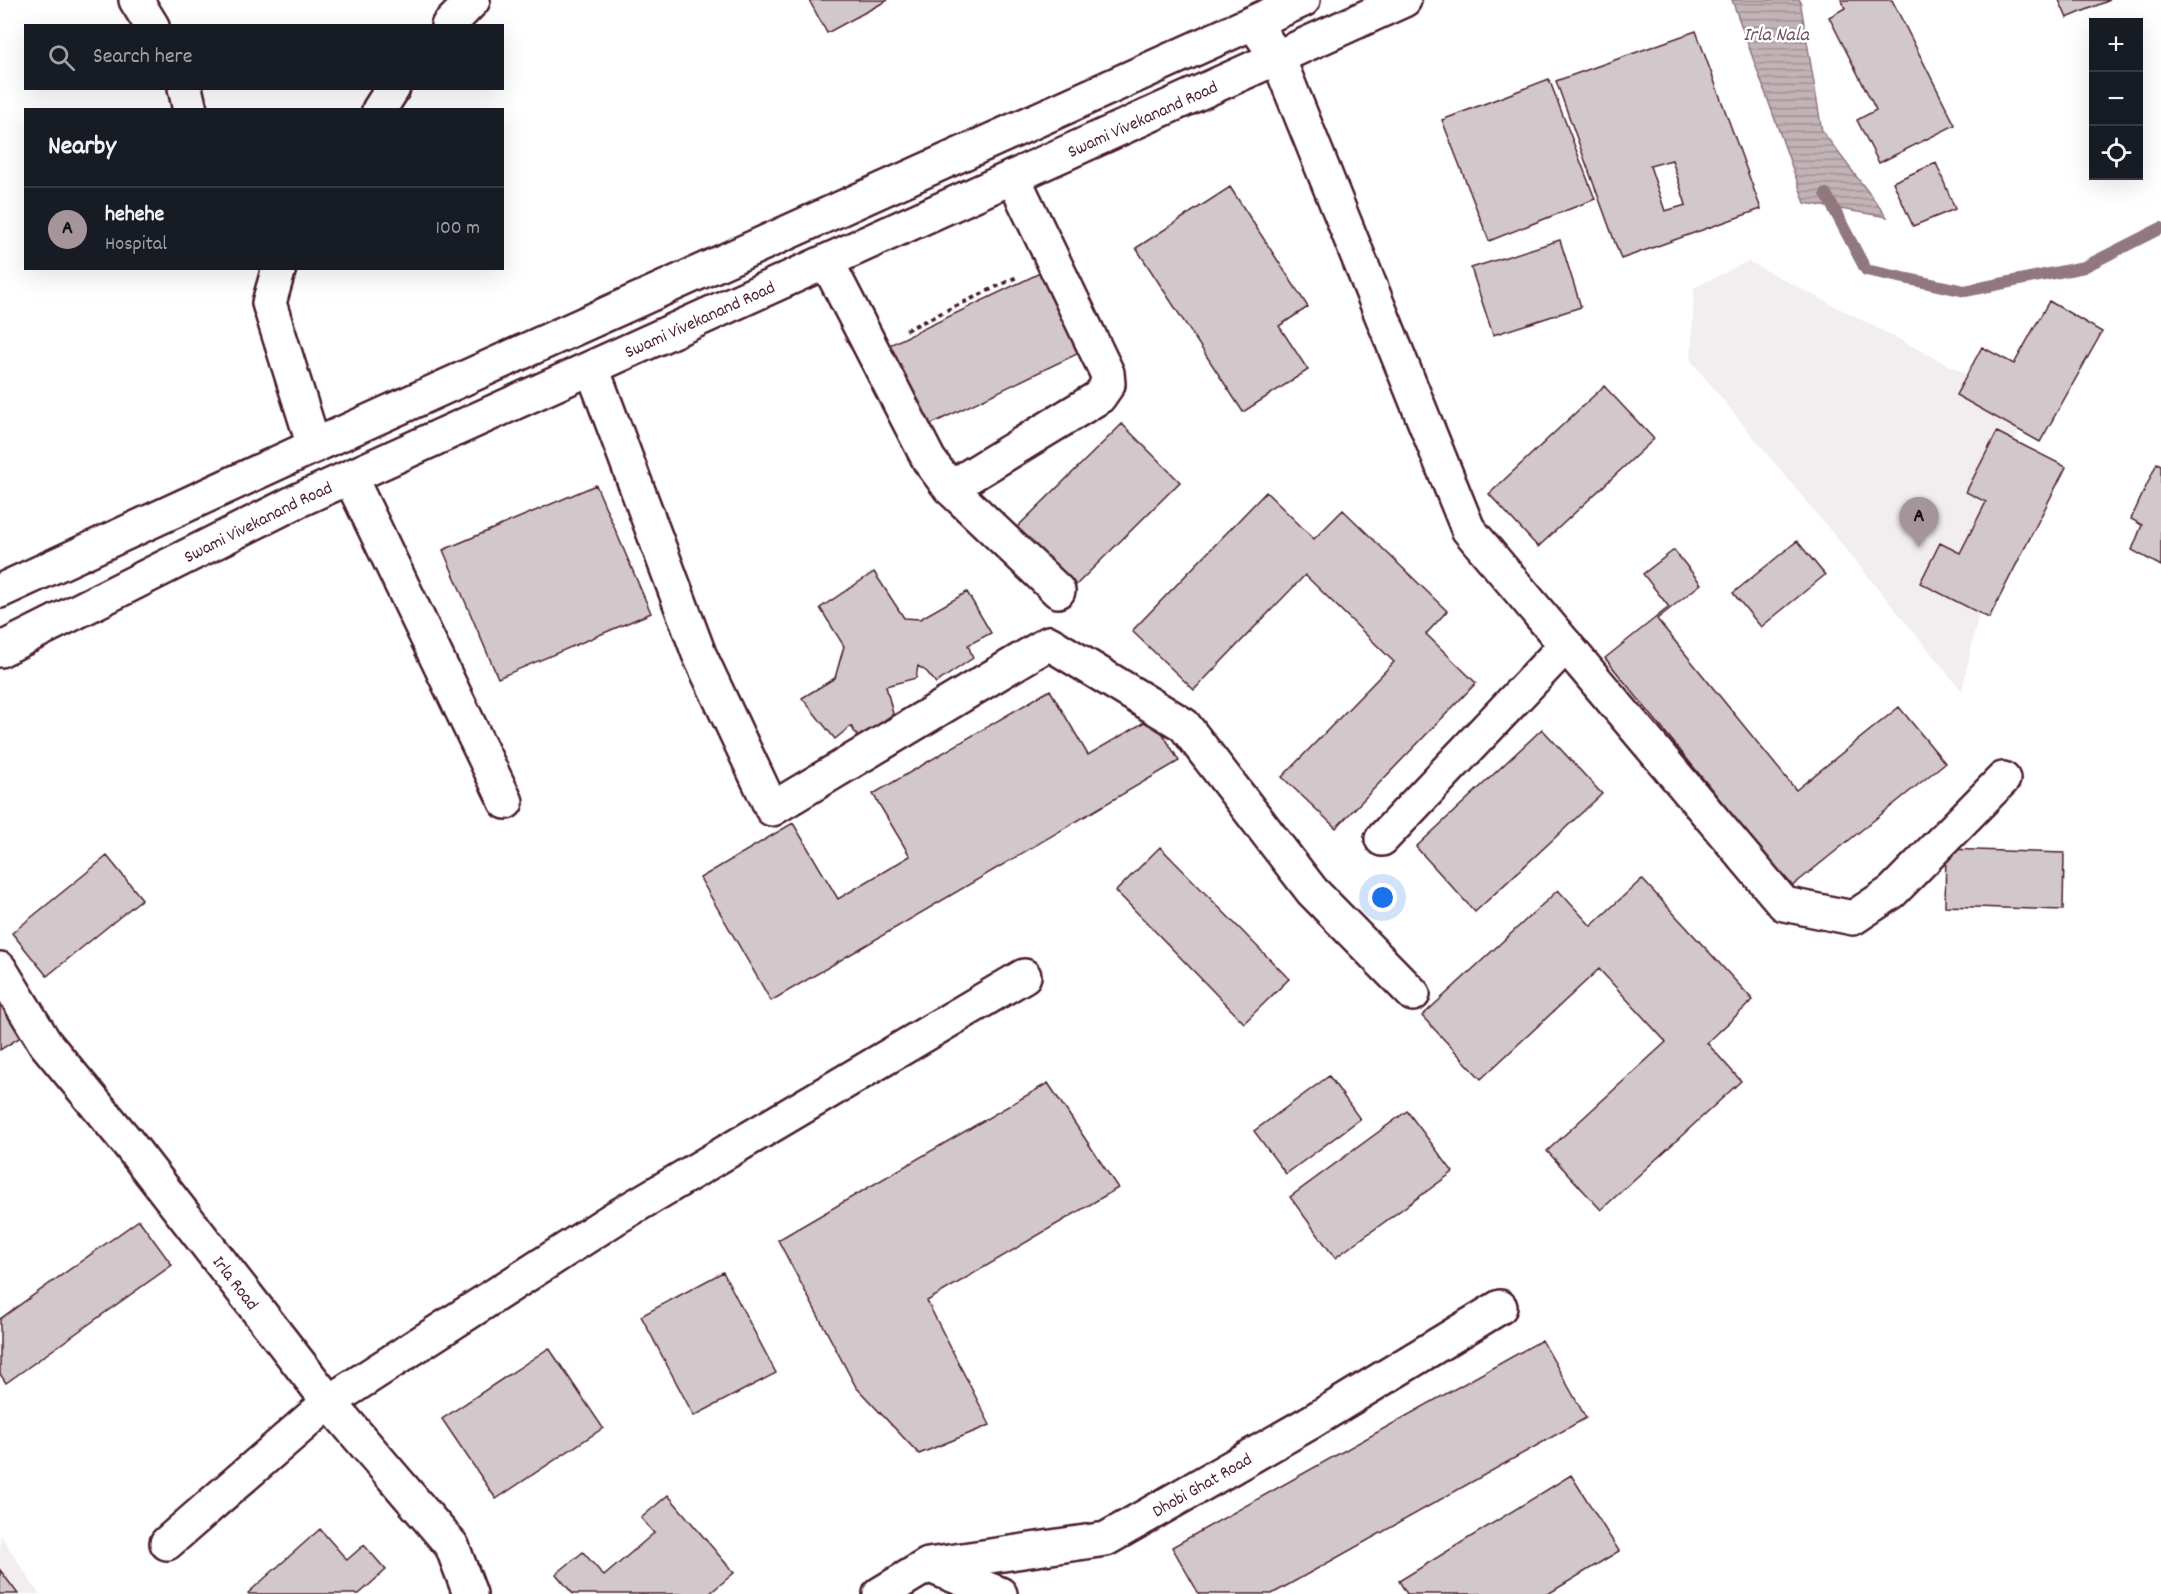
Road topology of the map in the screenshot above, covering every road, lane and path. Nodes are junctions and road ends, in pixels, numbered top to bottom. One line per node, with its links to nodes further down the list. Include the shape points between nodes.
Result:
1 (136, 0): 6 (street)
2 (473, 0): 7 (street)
3 (1303, 0): 5 (street)
4 (1404, 0): 8 (street, Swami Vivekanand Road)
5 (1253, 23): 8 (street); 21 (street)
6 (151, 24)
7 (450, 24)
8 (1278, 58): 13 (street, Swami Vivekanand Road); 26 (street, via 1468,529)
9 (185, 90): 11 (street)
10 (392, 90): 12 (street)
11 (189, 108)
12 (380, 108)
13 (1013, 177): 14 (street); 15 (street, Swami Vivekanand Road)
14 (1052, 260): 19 (path); 23 (street, via 1107,373 1108,384 1099,397)
15 (827, 262): 19 (street); 20 (street, Swami Vivekanand Road)
16 (253, 270): 18 (street)
17 (278, 270): 18 (street)
18 (269, 303): 21 (street)
19 (869, 348): 23 (street, via 929,460)
20 (592, 368): 22 (street, Swami Vivekanand Road); 33 (street, via 699,654 772,809 1049,643 1184,725 1312,891)
21 (314, 446): 24 (street)
22 (350, 477): 27 (street, Swami Vivekanand Road); 29 (street)
23 (950, 488): 25 (street)
24 (0, 591)
25 (1058, 591)
26 (1566, 645): 28 (street, via 1784,904 1853,918 1892,892); 30 (street)
27 (0, 650)
28 (2003, 779)
29 (506, 802)
30 (1382, 839)
31 (0, 969): 35 (street, Irla Road, via 45,1043 128,1143)
32 (1024, 976): 35 (street, via 615,1218)
33 (1413, 994)
34 (1500, 1307): 37 (street, Dhobi Ghat Road, via 1311,1422 1106,1539)
35 (329, 1402): 36 (street); 38 (street, Irla Road, via 452,1546)
36 (167, 1543)
37 (928, 1565): 39 (street, Dhobi Ghat Road); 40 (street)
38 (470, 1594)
39 (880, 1594)
40 (1000, 1594)

